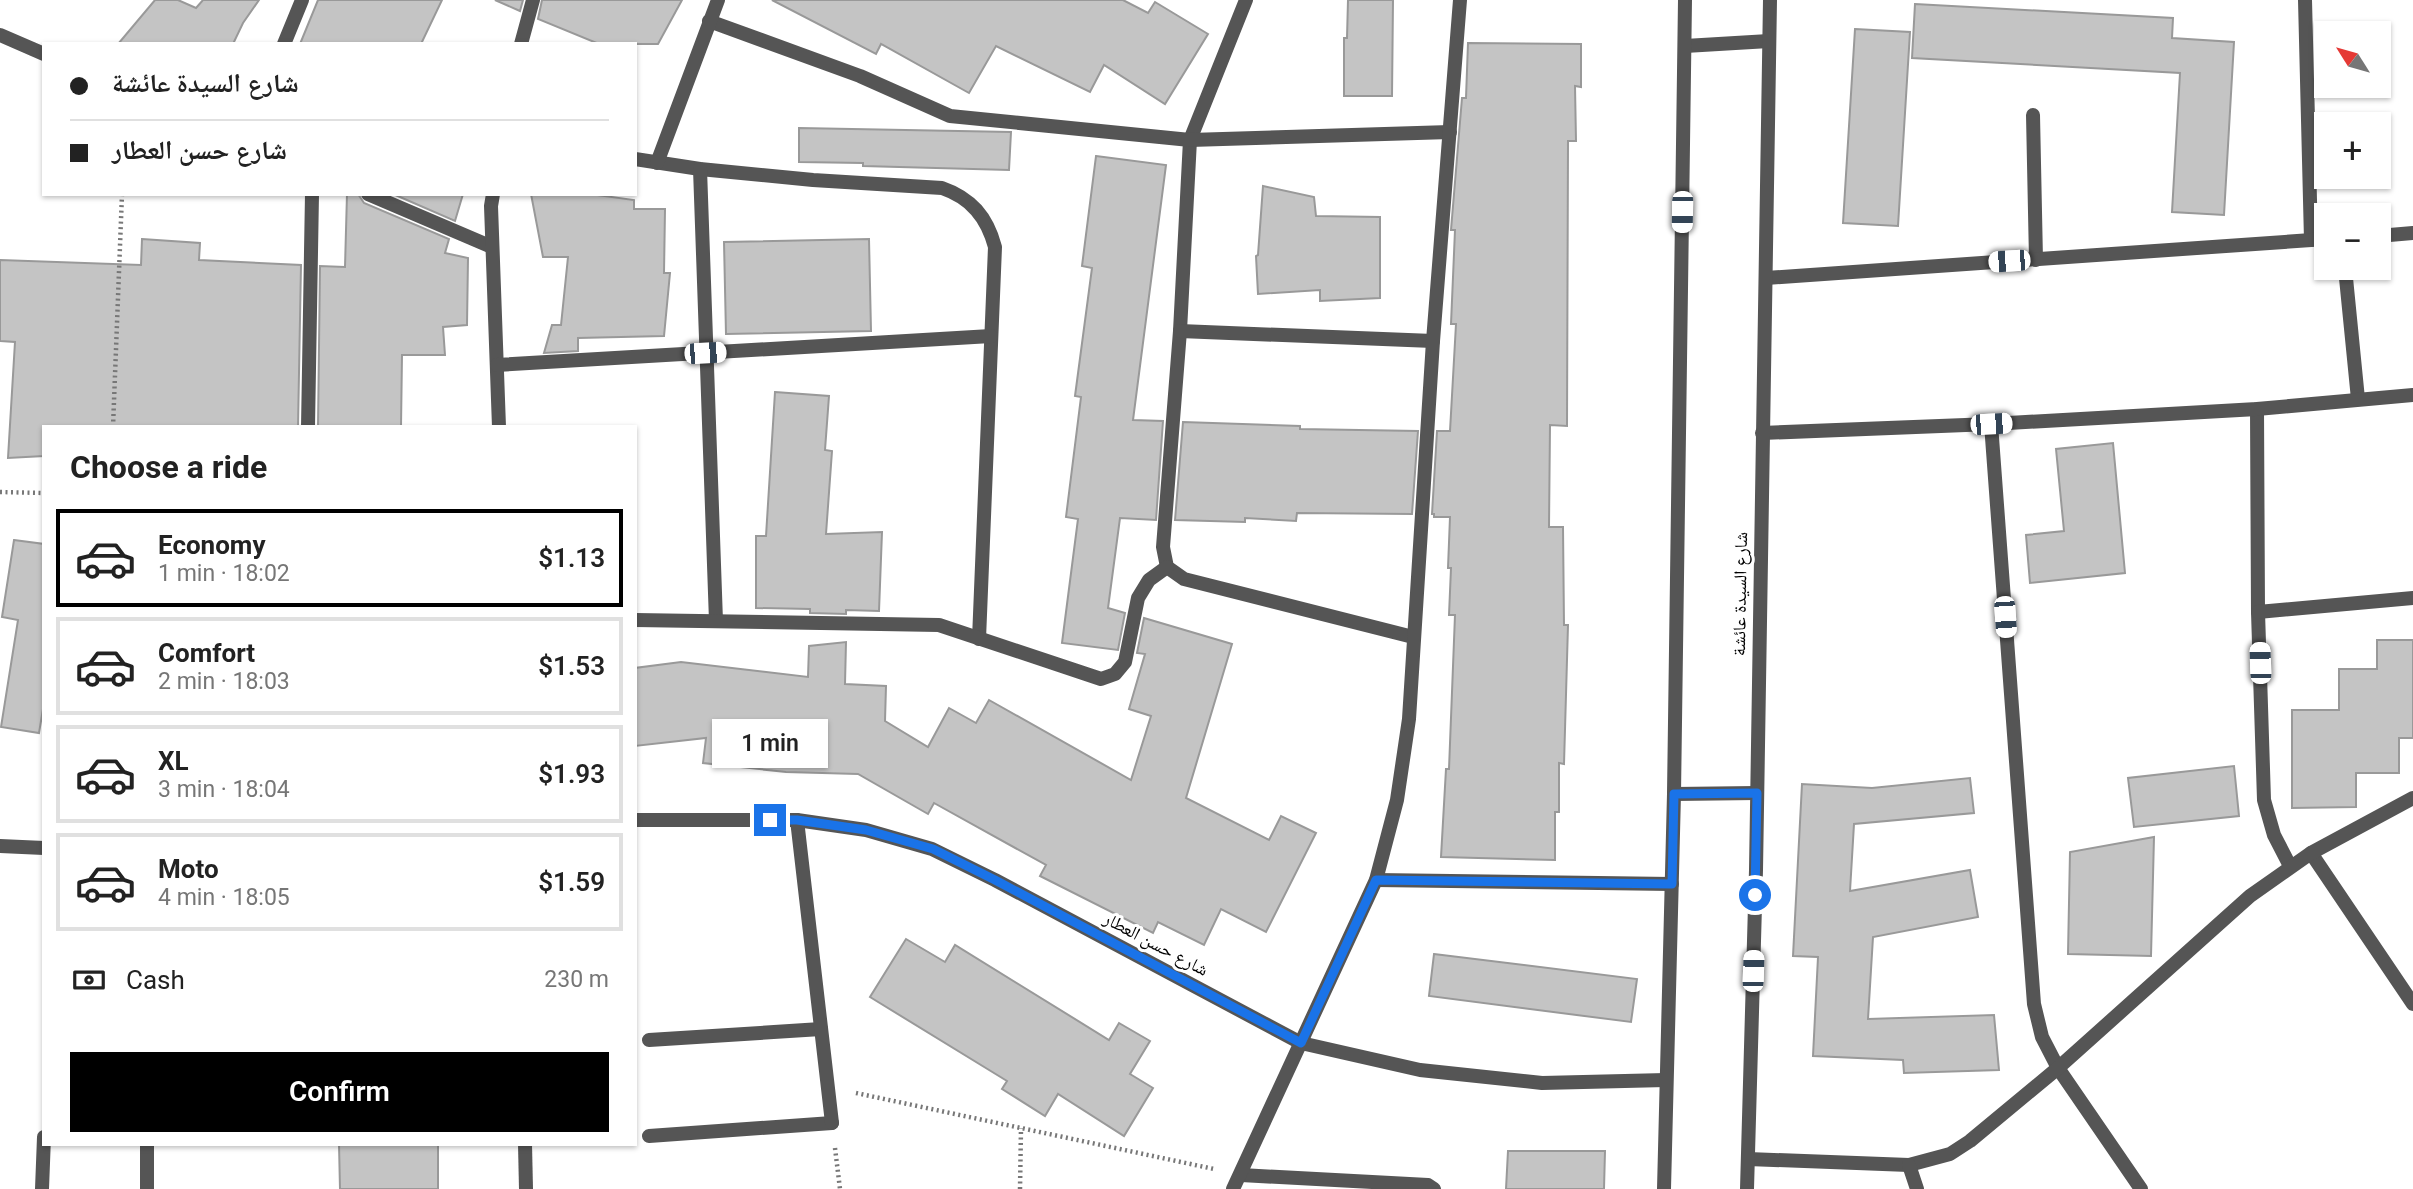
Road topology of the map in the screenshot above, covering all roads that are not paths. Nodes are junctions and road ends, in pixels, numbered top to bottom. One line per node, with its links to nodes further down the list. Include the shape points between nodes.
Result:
1 (302, 0): 12 (street)
2 (533, 0): 13 (street)
3 (718, 0): 9 (street)
4 (1246, 0): 18 (street)
5 (1460, 0): 17 (street)
6 (1685, 0): 14 (street)
7 (1770, 0): 11 (street, شارع السيدة عائشة)
8 (2305, 0): 25 (street)
9 (709, 21): 18 (street, via 860,76 950,116); 20 (street)
10 (0, 35): 15 (street)
11 (1769, 41): 14 (street); 31 (street, شارع السيدة عائشة)
12 (285, 42)
13 (522, 42)
14 (1685, 46): 53 (street)
15 (42, 53)
16 (2033, 115): 30 (street)
17 (1450, 132): 18 (street); 35 (street)
18 (1191, 140): 33 (street)
19 (637, 159): 20 (street)
20 (657, 163): 21 (street)
21 (700, 169): 34 (street, via 926,185 957,193 980,213 995,247); 36 (street)
22 (312, 196): 42 (street)
23 (373, 196): 29 (street)
24 (493, 196): 29 (street)
25 (2316, 203)
26 (2413, 233): 27 (street)
27 (2391, 235)
28 (2314, 240): 30 (street)
29 (492, 247): 37 (street)
30 (2036, 260): 31 (street)
31 (1766, 278): 44 (street, شارع السيدة عائشة)
32 (2346, 280): 39 (street)
33 (1180, 331): 35 (street); 45 (street, via 1163,547)
34 (991, 336): 36 (street); 51 (street)
35 (1433, 341): 50 (street)
36 (705, 353): 37 (street); 49 (street)
37 (496, 365): 43 (street)
38 (2413, 395): 39 (street)
39 (2357, 399): 40 (street)
40 (2257, 409): 41 (street); 47 (street)
41 (1991, 424): 44 (street); 67 (street, via 2034,1004 2042,1037)
42 (308, 425)
43 (499, 425)
44 (1762, 433): 52 (street, شارع السيدة عائشة)
45 (1167, 567): 50 (street, via 1184,579); 51 (street, via 1149,580 1138,598 1125,662 1115,674 1101,679)
46 (2413, 598): 47 (street)
47 (2258, 612): 60 (street, via 2264,800 2274,835)
48 (637, 620): 49 (street)
49 (716, 621): 51 (street, via 939,625)
50 (1413, 637): 61 (street, via 1409,719 1397,800)
51 (979, 639)
52 (1757, 793): 53 (street); 73 (street, شارع السيدة عائشة)
53 (1674, 794): 62 (street)
54 (2413, 798): 59 (street)
55 (637, 820): 56 (street, شارع حسن العطار)
56 (797, 820): 64 (street); 66 (street, شارع حسن العطار, via 866,830 933,849)
57 (0, 846): 58 (street)
58 (42, 848)
59 (2311, 853): 60 (street); 63 (street)
60 (2290, 866): 67 (street, via 2250,896)
61 (1376, 880): 62 (street); 66 (street)
62 (1672, 884): 68 (street)
63 (2413, 1003)
64 (821, 1029): 65 (street); 69 (street, via 832,1123)
65 (649, 1040)
66 (1301, 1043): 68 (street, شارع حسن العطار, via 1420,1070 1542,1083); 75 (street)
67 (2057, 1068): 74 (street, via 1970,1141 1950,1154); 84 (street)
68 (1666, 1080): 81 (street)
69 (649, 1136)
70 (44, 1146): 76 (street)
71 (147, 1146): 77 (street)
72 (525, 1146): 78 (street)
73 (1748, 1159): 74 (street); 82 (street, شارع السيدة عائشة)
74 (1909, 1165): 83 (street)
75 (1241, 1175): 79 (street); 80 (street, via 1428,1185)
76 (42, 1189)
77 (147, 1189)
78 (526, 1189)
79 (1233, 1189)
80 (1434, 1189)
81 (1664, 1189)
82 (1747, 1189)
83 (1917, 1189)
84 (2141, 1189)

